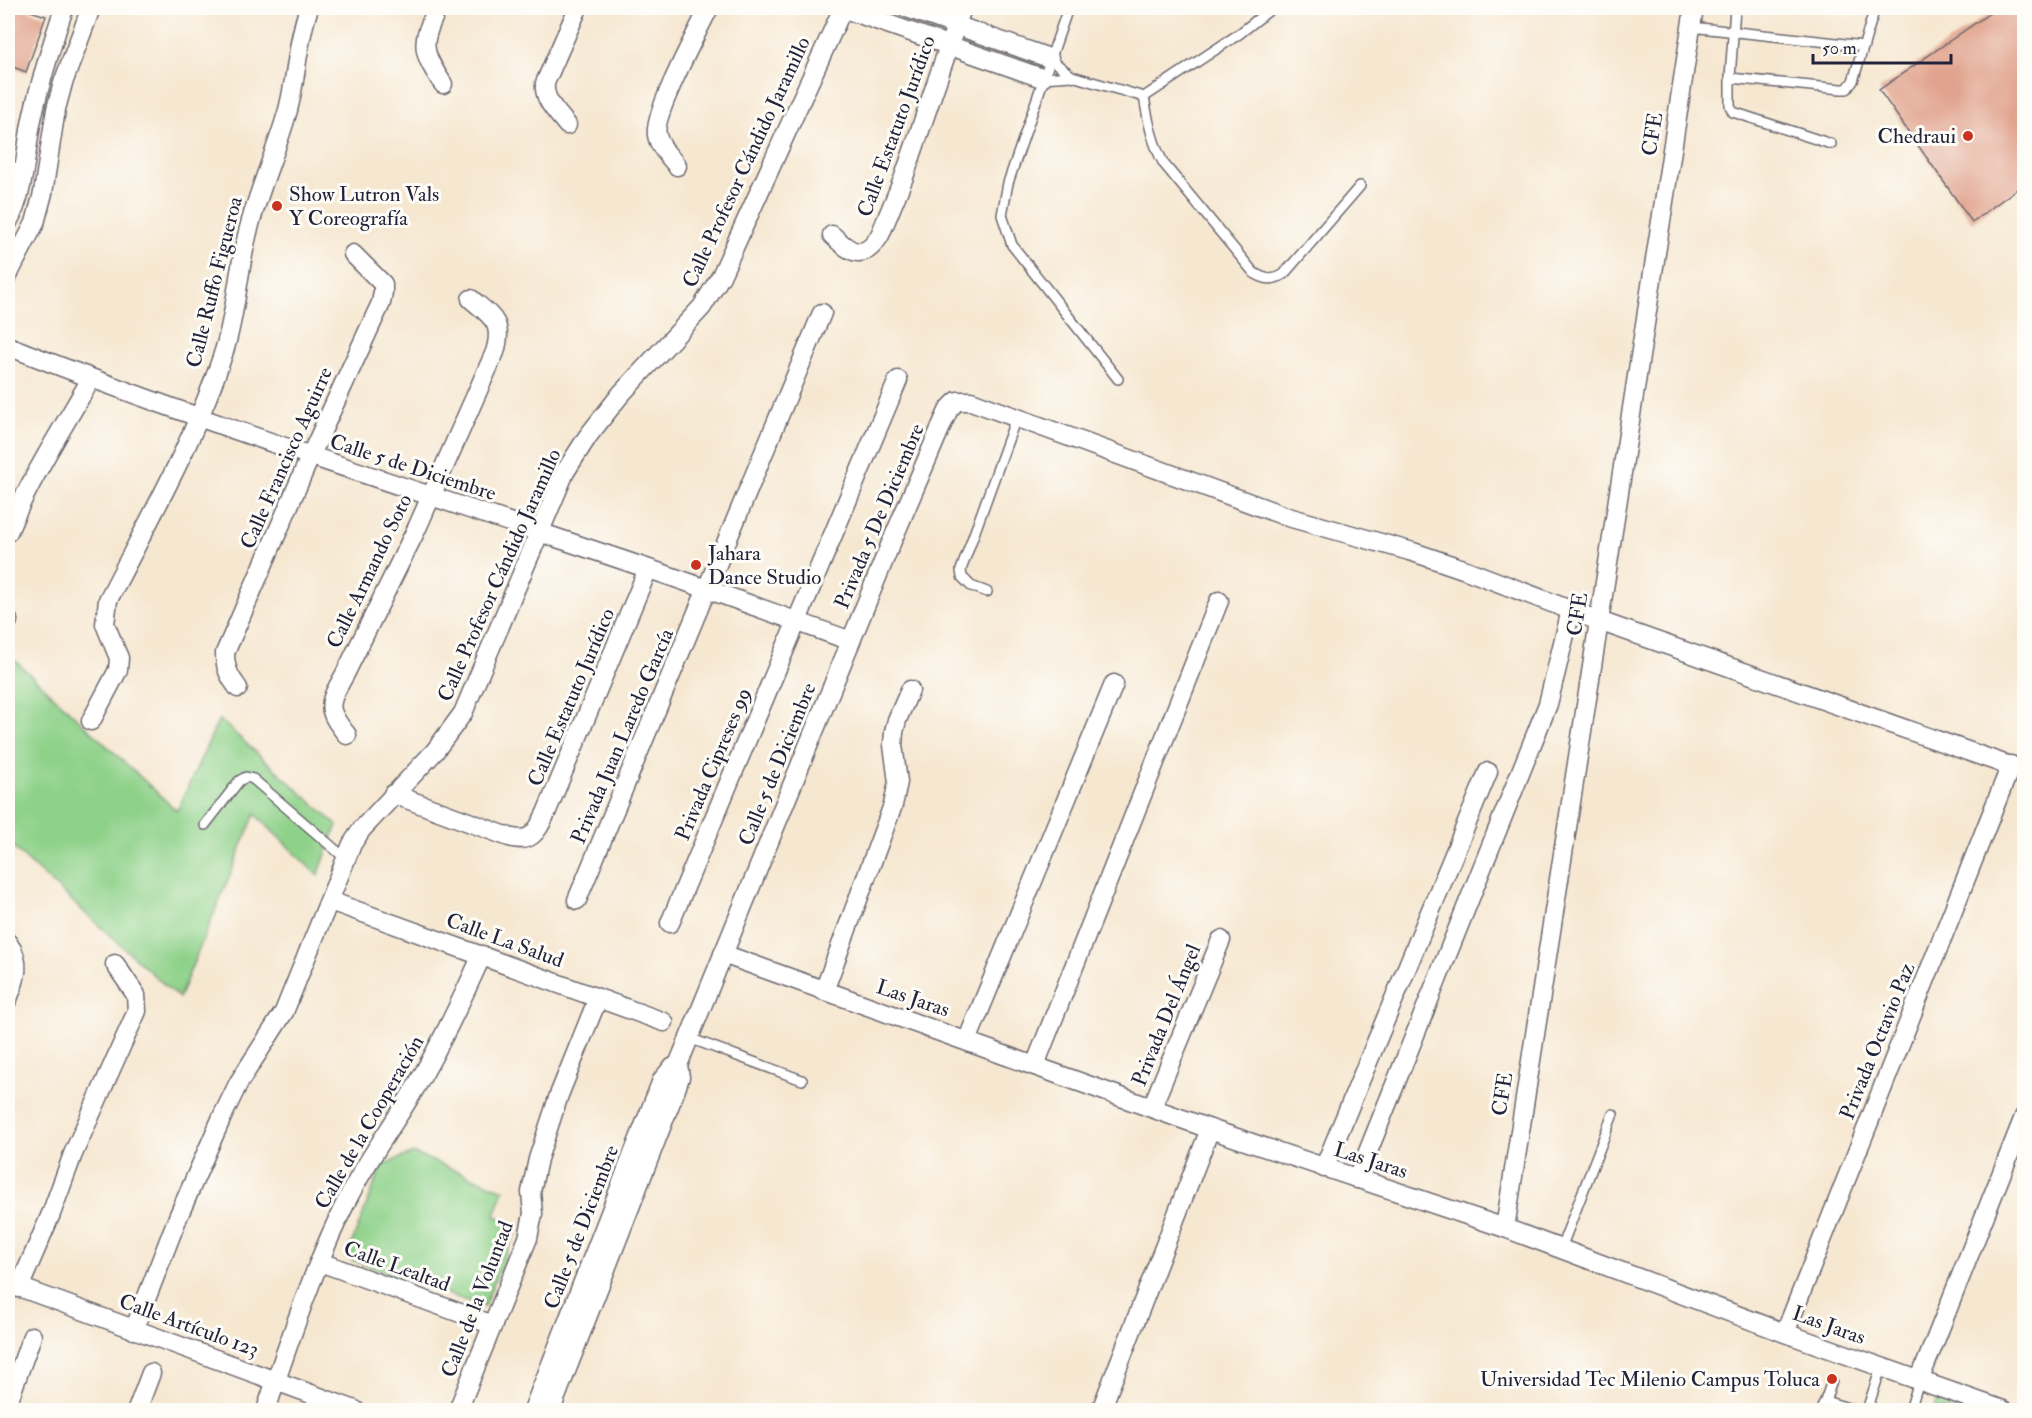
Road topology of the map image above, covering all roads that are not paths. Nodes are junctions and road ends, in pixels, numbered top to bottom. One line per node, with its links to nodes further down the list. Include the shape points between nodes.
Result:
1 (91, 8): 25 (street)
2 (309, 8): 43 (street, Calle Ruffo Figueroa, via 288,110 256,201 225,348)
3 (438, 8): 26 (street, via 424,46)
4 (578, 8): 28 (street, via 544,93)
5 (709, 8): 30 (street, via 656,126 660,144)
6 (843, 8): 18 (street); 48 (street, Calle Profesor Cándido Jaramillo, via 721,276 702,307 621,394 588,436 565,472)
7 (907, 8): 15 (street)
8 (962, 8): 15 (street, Calle Estatuto Jurídico)
9 (1068, 8): 20 (lane)
10 (1272, 8): 27 (lane)
11 (1694, 8): 16 (street, CFE)
12 (1735, 8): 17 (lane)
13 (1875, 8): 19 (lane)
14 (60, 11): 22 (street)
15 (955, 25): 18 (street, Calle Estatuto Jurídico); 20 (street)
16 (1691, 27): 17 (lane); 54 (street, CFE)
17 (1733, 30): 19 (lane); 24 (lane)
18 (948, 45): 23 (street); 34 (street, Calle Estatuto Jurídico, via 904,177 875,244 852,252)
19 (1864, 46): 24 (lane, via 1847,89)
20 (1049, 58): 21 (lane); 23 (lane)
21 (1072, 76): 23 (lane); 27 (lane)
22 (42, 77): 25 (street); 31 (street)
23 (1042, 78): 41 (lane, via 1002,204 1004,226 1012,245)
24 (1730, 78): 29 (lane, via 1733,112)
25 (63, 83): 36 (street, via 35,223)
26 (443, 84)
27 (1144, 97): 32 (lane, via 1151,135 1164,164 1254,273 1264,279 1284,274)
28 (567, 125)
29 (1831, 144)
30 (677, 166)
31 (15, 168): 33 (street, via 17,202)
32 (1360, 186)
33 (8, 222)
34 (832, 236)
35 (353, 254): 45 (street, Calle Francisco Aguirre, via 378,277 383,292)
36 (8, 275)
37 (471, 299): 46 (street, Calle Armando Soto, via 496,321 499,340)
38 (822, 314): 50 (street, Privada Juan Laredo García)
39 (8, 346): 40 (street, Calle 5 de Diciembre)
40 (91, 379): 43 (street, Calle 5 de Diciembre); 47 (street)
41 (1118, 379)
42 (898, 380): 55 (street, Privada Cipreses 99)
43 (199, 418): 45 (street, Calle 5 de Diciembre); 60 (street, Calle Ruffo Figueroa, via 108,600 105,624 119,658 118,670)
44 (1016, 418): 51 (lane, via 961,570 962,578 971,586); 53 (street, via 1288,517 1413,552); 56 (street, Privada 5 De Diciembre, via 971,401 957,401 949,409)
45 (310, 457): 46 (street, Calle 5 de Diciembre); 58 (street, Calle Francisco Aguirre, via 225,653 225,666)
46 (430, 496): 48 (street, Calle 5 de Diciembre); 61 (street, Calle Armando Soto, via 333,695 333,718)
47 (8, 532)
48 (541, 533): 49 (street, Calle 5 de Diciembre); 64 (street, Calle Profesor Cándido Jaramillo, via 463,713 435,751)
49 (648, 568): 50 (street, Calle 5 de Diciembre); 64 (street, Calle Estatuto Jurídico, via 546,813 528,838 509,837)
50 (708, 590): 55 (street, Calle 5 de Diciembre); 67 (street, Privada Juan Laredo García)
51 (987, 592)
52 (1219, 601): 82 (street)
53 (1571, 610): 54 (street); 89 (street, via 1548,704)
54 (1599, 621): 62 (street); 90 (street, CFE)
55 (797, 622): 56 (street, Calle 5 de Diciembre); 69 (street, Privada Cipreses 99)
56 (851, 641): 72 (street, Calle 5 de Diciembre)
57 (1114, 684): 80 (street)
58 (238, 688)
59 (910, 690): 75 (street, via 894,732 897,782 893,805)
60 (91, 721)
61 (347, 735)
62 (2018, 768): 96 (street, Privada Octavio Paz)
63 (1488, 772): 88 (street)
64 (393, 794): 66 (street, Calle Profesor Cándido Jaramillo, via 362,829)
65 (205, 825): 66 (lane, via 246,777 254,779)
66 (345, 858): 68 (street, Calle Profesor Cándido Jaramillo)
67 (577, 900)
68 (330, 901): 73 (street, Calle La Salud); 95 (street, Calle Profesor Cándido Jaramillo, via 284,1012 239,1082 222,1117)
69 (670, 923)
70 (1221, 940): 84 (street, Privada Del Ángel)
71 (8, 943): 77 (street, via 18,962)
72 (723, 954): 75 (street, Las Jaras); 79 (street, Calle 5 de Diciembre)
73 (482, 955): 76 (street, Calle La Salud); 92 (street, Calle de la Cooperación, via 422,1077 348,1198)
74 (115, 964): 93 (street, via 136,995 137,1011 73,1154 51,1214)
75 (824, 991): 80 (street, Las Jaras)
76 (597, 998): 78 (street, Calle La Salud); 94 (street, Calle de la Voluntad, via 538,1159 528,1238)
77 (8, 999)
78 (664, 1022)
79 (689, 1038): 81 (street, Calle 5 de Diciembre); 83 (lane)
80 (967, 1041): 82 (street, Las Jaras)
81 (678, 1065): 109 (street, Calle 5 de Diciembre, via 663,1080); 110 (street, Calle 5 de Diciembre, via 680,1077 652,1155)
82 (1035, 1065): 84 (street, Las Jaras)
83 (802, 1080)
84 (1152, 1107): 87 (street, Las Jaras)
85 (1613, 1114): 91 (lane)
86 (2025, 1117): 102 (street)
87 (1210, 1129): 88 (street, Las Jaras); 111 (street)
88 (1324, 1168): 89 (street, Las Jaras)
89 (1357, 1179): 90 (street, Las Jaras)
90 (1504, 1228): 91 (street, Las Jaras)
91 (1561, 1248): 96 (street, Las Jaras)
92 (320, 1262): 94 (street, Calle Lealtad); 101 (street, Calle de la Cooperación)
93 (13, 1285): 95 (street, Calle Artículo 123)
94 (493, 1325): 108 (street, Calle de la Voluntad)
95 (134, 1330): 101 (street, Calle Artículo 123)
96 (1785, 1333): 98 (street, Las Jaras)
97 (32, 1336): 103 (street)
98 (1881, 1368): 102 (street, Las Jaras); 113 (lane)
99 (151, 1373): 105 (street)
100 (1832, 1380): 104 (lane)
101 (276, 1381): 106 (street, Calle de la Cooperación); 107 (street, Calle Artículo 123)
102 (1919, 1381): 114 (lane); 115 (street, Las Jaras)
103 (8, 1402)
104 (1823, 1406): 112 (lane)
105 (137, 1410)
106 (266, 1410)
107 (355, 1410)
108 (458, 1410)
109 (533, 1410)
110 (551, 1410)
111 (1101, 1410)
112 (1856, 1410)
113 (1867, 1410)
114 (1910, 1410)
115 (2003, 1410)

